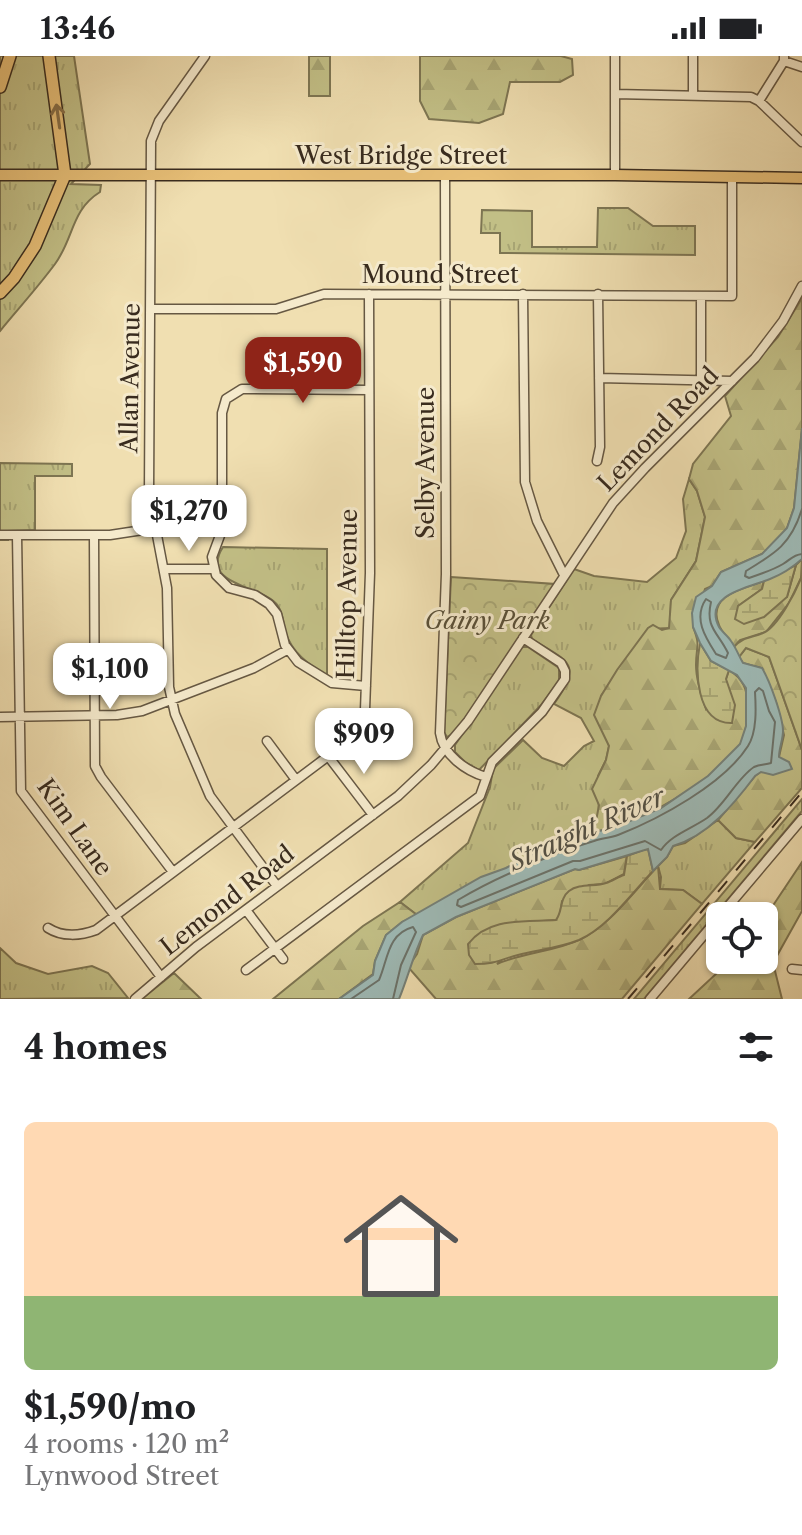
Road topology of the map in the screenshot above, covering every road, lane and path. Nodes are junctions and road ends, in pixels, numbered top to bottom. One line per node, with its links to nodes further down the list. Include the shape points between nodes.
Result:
1 (10, 56): 8 (highway)
2 (49, 56): 14 (highway, one-way to 2)
3 (205, 56): 15 (street, Allan Avenue, via 153,132)
4 (615, 56): 9 (street)
5 (693, 56): 10 (street)
6 (784, 59): 7 (street); 11 (street)
7 (802, 67)
8 (0, 87)
9 (615, 94): 10 (street); 17 (street)
10 (693, 94): 11 (street)
11 (759, 101): 12 (street)
12 (802, 142)
13 (0, 175): 14 (main road, West Bridge Street)
14 (65, 175): 15 (main road, West Bridge Street); 21 (highway, via 35,246)
15 (150, 175): 16 (main road, West Bridge Street); 27 (street, Allan Avenue)
16 (445, 175): 17 (main road, West Bridge Street); 23 (street, Selby Avenue)
17 (615, 175): 18 (main road, West Bridge Street)
18 (732, 177): 19 (main road, West Bridge Street); 26 (street, Mound Street, via 732,296)
19 (802, 178)
20 (802, 286): 30 (street, Lemond Road, via 767,343)
21 (0, 293)
22 (369, 294): 23 (street, Mound Street); 27 (street, Mound Street, via 315,295 276,309); 31 (street, Hilltop Avenue)
23 (445, 294): 24 (street, Mound Street); 48 (street, Selby Avenue, via 446,574 440,733)
24 (523, 294): 25 (street, Mound Street); 39 (street, via 525,482 537,521)
25 (598, 294): 26 (street, Mound Street); 28 (street)
26 (701, 296): 29 (street)
27 (151, 309): 33 (street, Allan Avenue, via 149,493)
28 (599, 378): 29 (street); 32 (street)
29 (701, 380): 30 (street)
30 (732, 381): 39 (street, Lemond Road, via 633,480)
31 (369, 390): 38 (street, via 242,389 226,399 222,530 212,557); 42 (street, Hilltop Avenue)
32 (597, 461)
33 (156, 528): 36 (street); 37 (street, Allan Avenue)
34 (0, 535): 35 (street)
35 (17, 535): 36 (street); 46 (street, Kim Lane)
36 (94, 535): 44 (street)
37 (165, 569): 38 (street); 43 (street, Allan Avenue)
38 (214, 569): 41 (street, via 229,588 269,604)
39 (564, 575): 40 (street, Lemond Road)
40 (523, 638): 48 (street, Lemond Road); 50 (street, via 561,663 565,679 542,712 492,762)
41 (287, 650): 42 (street, via 325,680); 43 (street)
42 (366, 686): 49 (street, Hilltop Avenue, via 358,730)
43 (171, 700): 44 (street, via 130,714); 54 (street, Allan Avenue, via 203,783)
44 (94, 716): 46 (street); 55 (street, via 98,772)
45 (0, 717): 46 (street)
46 (19, 717): 59 (street, Kim Lane, via 21,791)
47 (267, 741): 51 (street)
48 (445, 750): 50 (street); 52 (street, Lemond Road)
49 (328, 756): 51 (street, Hilltop Avenue); 52 (street)
50 (486, 777): 62 (street, via 476,800)
51 (296, 780): 54 (street, Hilltop Avenue)
52 (373, 815): 56 (street, Lemond Road)
53 (802, 819): 57 (street)
54 (233, 828): 55 (street, Hilltop Avenue); 56 (street, Allan Avenue)
55 (173, 872): 59 (street, Hilltop Avenue)
56 (277, 886): 58 (street, Lemond Road)
57 (732, 902)
58 (246, 910): 62 (street); 67 (street, Lemond Road)
59 (114, 916): 60 (street, Hilltop Avenue, via 83,934); 67 (street, Kim Lane)
60 (48, 928)
61 (706, 933): 69 (street)
62 (276, 950): 63 (street); 65 (street)
63 (283, 959)
64 (792, 969): 66 (street)
65 (246, 970)
66 (802, 970)
67 (161, 977): 68 (street, Lemond Road)
68 (135, 999)
69 (650, 999)

